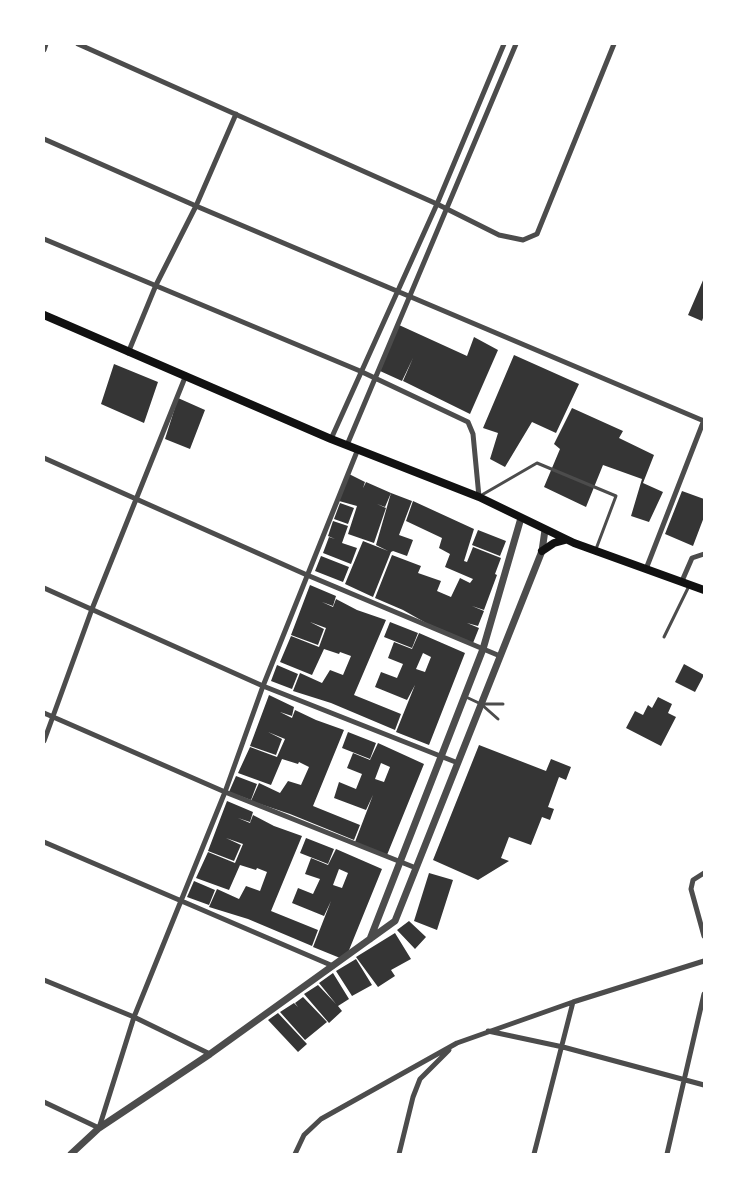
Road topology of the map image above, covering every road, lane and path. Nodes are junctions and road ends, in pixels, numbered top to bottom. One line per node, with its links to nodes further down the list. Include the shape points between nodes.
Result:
1 (46, 44): 6 (street)
2 (78, 44): 7 (street)
3 (504, 44): 9 (street)
4 (516, 44): 11 (street)
5 (614, 44): 11 (street, via 537,234 522,240 499,235)
6 (44, 50)
7 (236, 114): 9 (street); 10 (street)
8 (44, 140): 10 (street)
9 (437, 204): 11 (street); 14 (street)
10 (196, 206): 13 (street); 14 (street)
11 (446, 209): 15 (street)
12 (44, 239): 13 (street)
13 (156, 285): 17 (street); 18 (street)
14 (399, 291): 15 (street); 18 (street)
15 (409, 295): 20 (street); 21 (street)
16 (44, 315): 17 (main road)
17 (128, 353): 19 (main road)
18 (360, 371): 20 (street); 22 (street)
19 (186, 375): 22 (main road); 27 (street)
20 (375, 378): 23 (street); 26 (street, via 468,422 473,434)
21 (704, 419): 34 (street)
22 (331, 439): 23 (main road)
23 (347, 445): 24 (main road)
24 (358, 449): 26 (main road); 35 (street)
25 (44, 458): 27 (street)
26 (479, 497): 28 (main road); 32 (lane, via 537,462 616,496)
27 (136, 498): 35 (street); 39 (street)
28 (521, 518): 29 (main road); 41 (street)
29 (545, 530): 30 (main road); 31 (street)
30 (574, 543): 31 (main road, via 564,539); 32 (main road)
31 (542, 551): 42 (street)
32 (595, 551): 34 (main road)
33 (705, 554): 36 (street, via 692,558)
34 (646, 569): 36 (main road)
35 (307, 575): 41 (street); 43 (street)
36 (686, 583): 38 (main road); 40 (lane)
37 (44, 588): 39 (street)
38 (705, 591)
39 (92, 609): 43 (street); 48 (street)
40 (664, 637)
41 (483, 649): 42 (street); 44 (street)
42 (500, 656): 45 (street)
43 (263, 686): 51 (street); 53 (street)
44 (464, 696): 45 (lane); 51 (street)
45 (481, 704): 46 (lane); 49 (lane); 52 (street)
46 (503, 704)
47 (44, 713): 48 (street)
48 (53, 717): 50 (street); 53 (street)
49 (498, 719)
50 (44, 741)
51 (441, 755): 52 (street); 55 (street)
52 (458, 762): 56 (street)
53 (225, 792): 55 (street); 58 (street)
54 (44, 842): 58 (street)
55 (400, 863): 56 (street); 60 (street)
56 (416, 868): 60 (street, via 395,921)
57 (705, 873): 59 (street, via 693,880 691,889)
58 (182, 901): 62 (street); 66 (street)
59 (705, 936)
60 (370, 940): 62 (street)
61 (705, 961): 65 (street)
62 (333, 966): 70 (street)
63 (44, 980): 66 (street)
64 (705, 994): 71 (street)
65 (573, 1002): 67 (street); 69 (street)
66 (134, 1017): 70 (street); 74 (street)
67 (487, 1031): 68 (street); 69 (street)
68 (457, 1042): 76 (street, via 321,1119 304,1135); 77 (street, via 420,1079)
69 (563, 1047): 71 (street); 78 (street)
70 (210, 1054): 74 (street)
71 (686, 1079): 72 (street); 79 (street)
72 (705, 1085)
73 (44, 1102): 74 (street)
74 (99, 1128): 75 (street)
75 (71, 1155)
76 (295, 1155)
77 (399, 1155)
78 (534, 1155)
79 (667, 1155)

